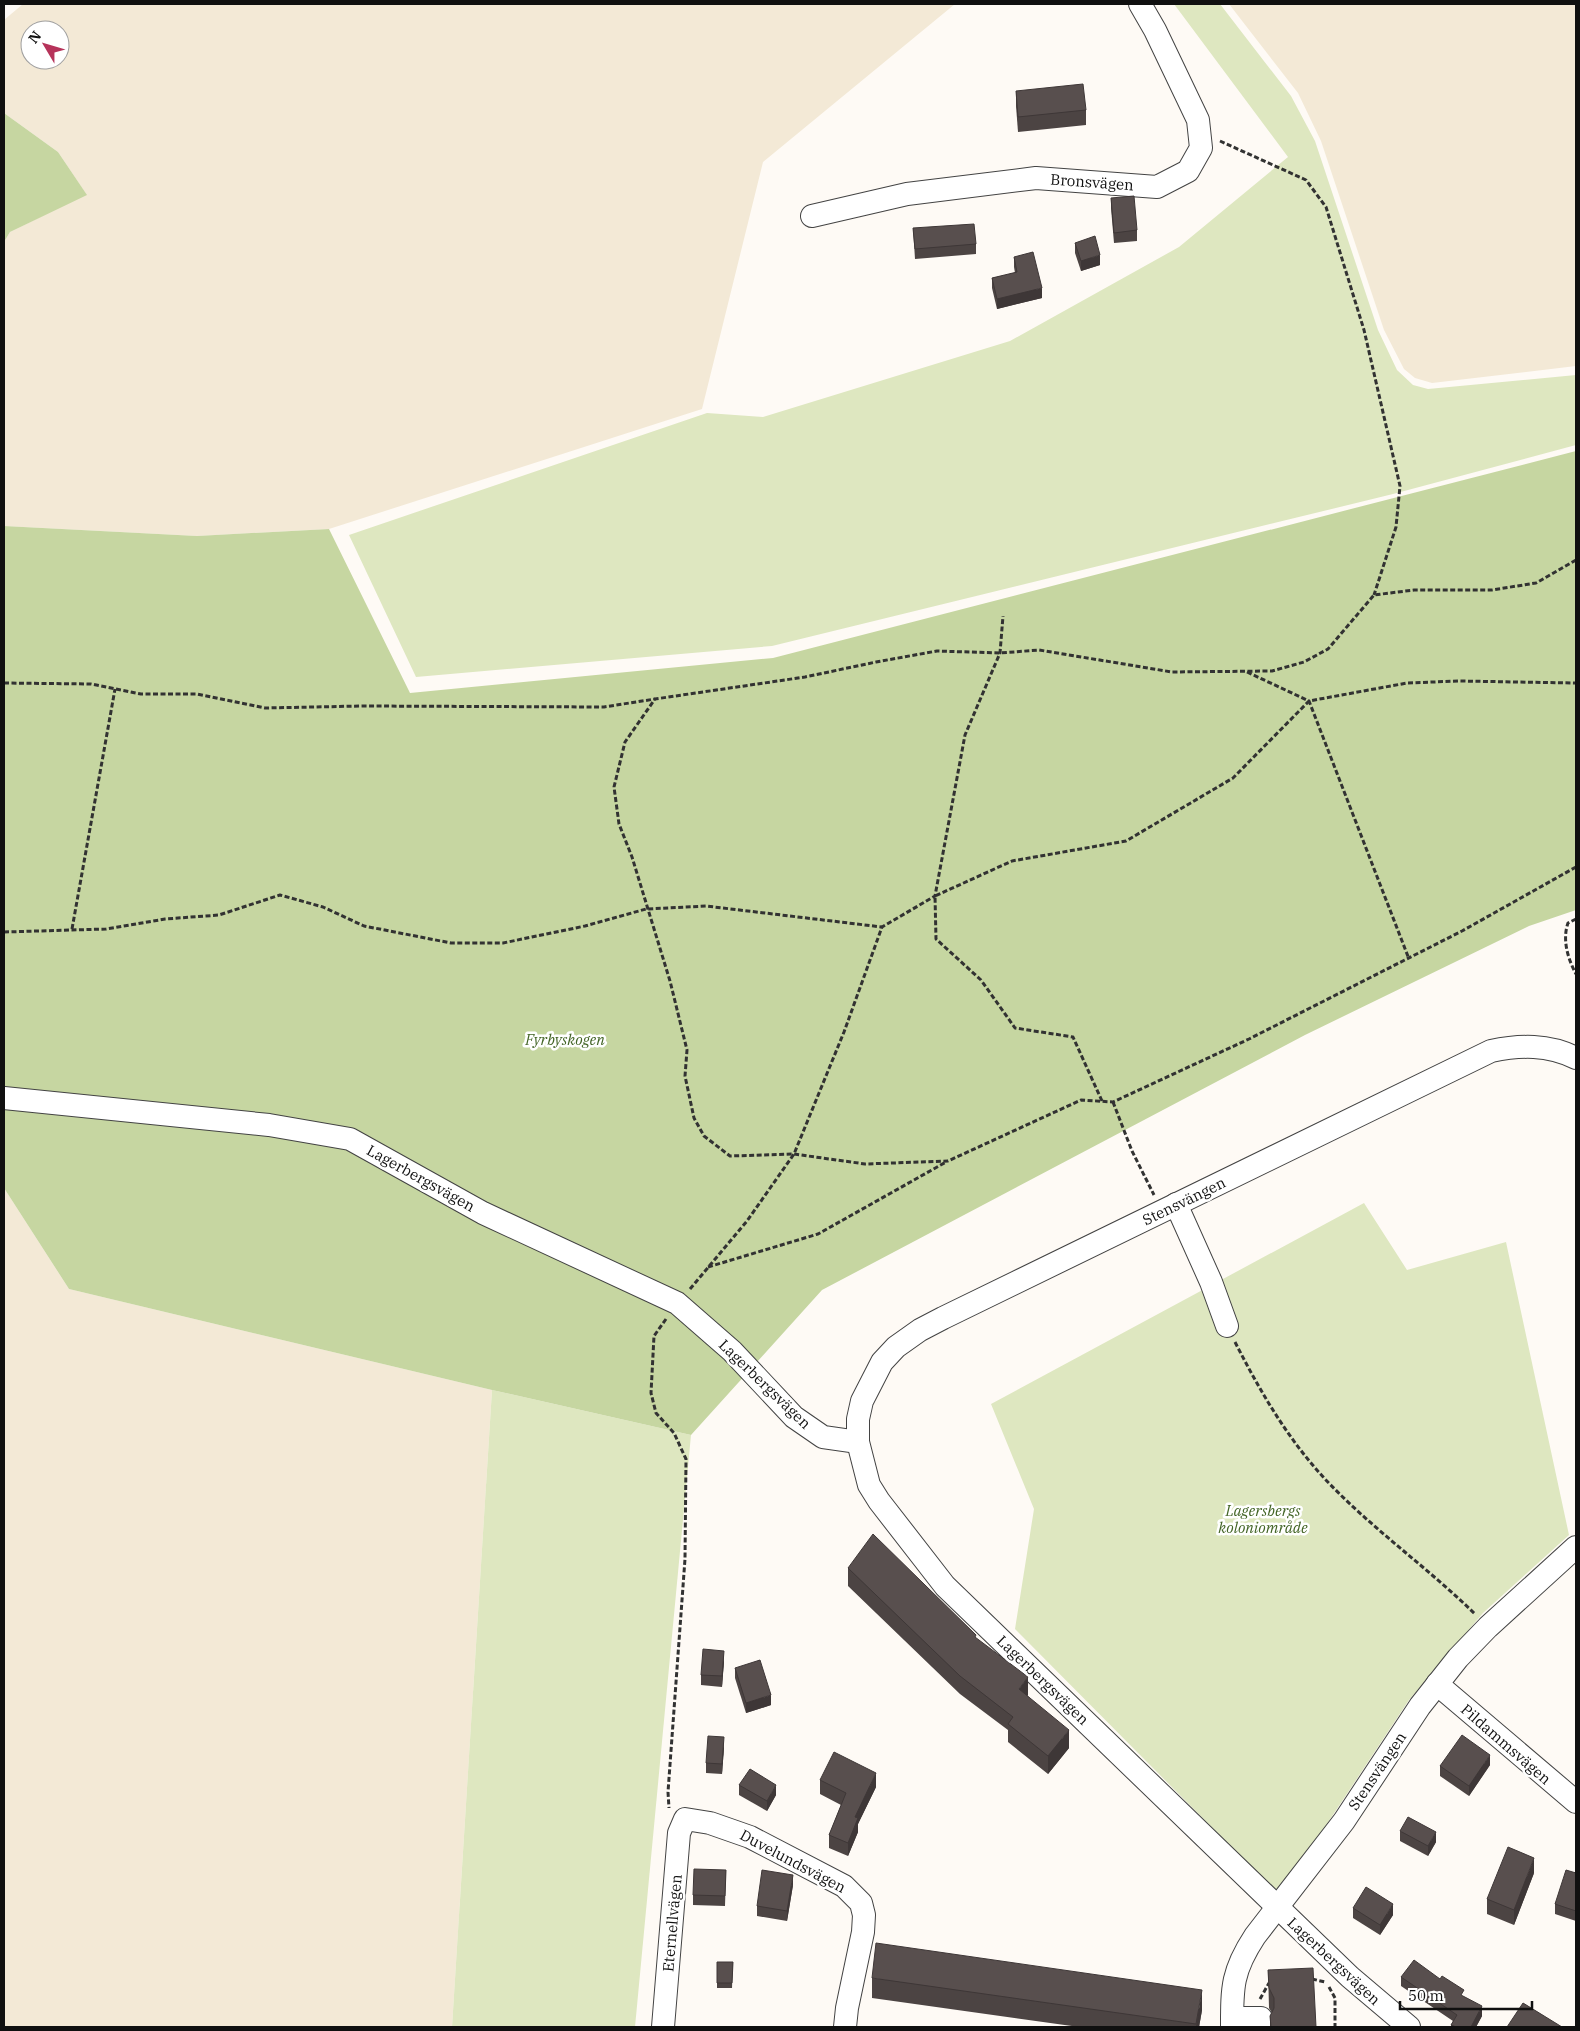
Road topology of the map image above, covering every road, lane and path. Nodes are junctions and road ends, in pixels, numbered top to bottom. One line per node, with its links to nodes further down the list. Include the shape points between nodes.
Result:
1 (1140, 4): 2 (street, Bronsvägen, via 1198,120)
2 (1199, 131): 3 (street, Bronsvägen, via 1201,148 1188,171 1157,187 1036,178 907,194); 5 (path, via 1306,180 1326,207 1364,330 1400,486 1396,527)
3 (812, 216)
4 (1576, 560): 5 (path, via 1536,583 1492,590 1414,590)
5 (1374, 595): 8 (path, via 1320,653 1304,662 1272,671)
6 (1003, 616): 7 (path)
7 (1000, 653): 8 (path, via 1039,650 1172,672); 12 (path, via 937,651 805,678); 15 (path, via 965,735)
8 (1244, 670): 13 (path)
9 (4, 683): 11 (path, via 91,684)
10 (1576, 684): 13 (path, via 1407,683)
11 (115, 689): 12 (path, via 141,694 197,694 265,708 604,707); 19 (path)
12 (655, 699): 16 (path, via 625,742 614,786 619,824)
13 (1308, 701): 15 (path, via 1233,778 1126,840 1012,861); 21 (path)
14 (1576, 867): 21 (path)
15 (935, 896): 18 (path); 25 (path, via 936,939 981,980 1015,1028 1073,1037)
16 (646, 909): 18 (path, via 706,906); 19 (path, via 503,943 451,943 364,926 323,907 280,894 220,915 165,919 106,929); 27 (path, via 670,981 687,1050 685,1076 694,1118 704,1136 730,1156)
17 (1576, 919): 22 (path, via 1568,923 1564,934)
18 (882, 927): 27 (path, via 844,1032)
19 (72, 929): 20 (path)
20 (4, 932)
21 (1409, 958): 26 (path, via 1249,1039)
22 (1576, 974)
23 (1576, 1058): 29 (street, Stensvängen, via 1529,1046 1491,1051)
24 (4, 1098): 31 (street, Lagerbergsvägen, via 268,1125 350,1139 483,1213)
25 (1102, 1101): 26 (path); 28 (path, via 1081,1100)
26 (1113, 1102): 29 (path, via 1132,1151)
27 (794, 1154): 28 (path, via 865,1164); 30 (path, via 747,1221)
28 (948, 1161): 30 (path, via 818,1234)
29 (1169, 1208): 32 (street, via 1211,1282); 33 (street, Stensvängen, via 935,1322 896,1347 882,1362 862,1402)
30 (708, 1267): 31 (path)
31 (677, 1303): 33 (street, Lagerbergsvägen, via 732,1351 794,1416 812,1430 823,1437); 38 (path, via 654,1336 651,1393 656,1413 674,1433 686,1459 685,1559 668,1792 668,1806 672,1814)
32 (1227, 1326): 35 (path, via 1259,1389 1289,1435 1325,1479)
33 (858, 1442): 39 (street, Lagerbergsvägen, via 869,1485 945,1586)
34 (1576, 1547): 35 (street, Stensvängen)
35 (1488, 1627): 36 (street, Stensvängen)
36 (1437, 1684): 37 (street, Pildammsvägen); 39 (street, Stensvängen, via 1344,1821)
37 (1576, 1802)
38 (685, 1819): 44 (street, Eternellvägen, via 679,1833); 45 (street, Duvelundsvägen, via 710,1822 750,1837 844,1886 861,1902 863,1932)
39 (1277, 1908): 42 (street, Stensvängen, via 1255,1936 1238,1967 1233,1983); 47 (street, Lagerbergsvägen)
40 (1308, 1979): 46 (path, via 1324,1982 1332,1990)
41 (1274, 1980): 43 (path, via 1261,1994)
42 (1232, 2022): 43 (street)
43 (1261, 2023)
44 (663, 2027)
45 (845, 2027)
46 (1335, 2027)
47 (1409, 2027)

